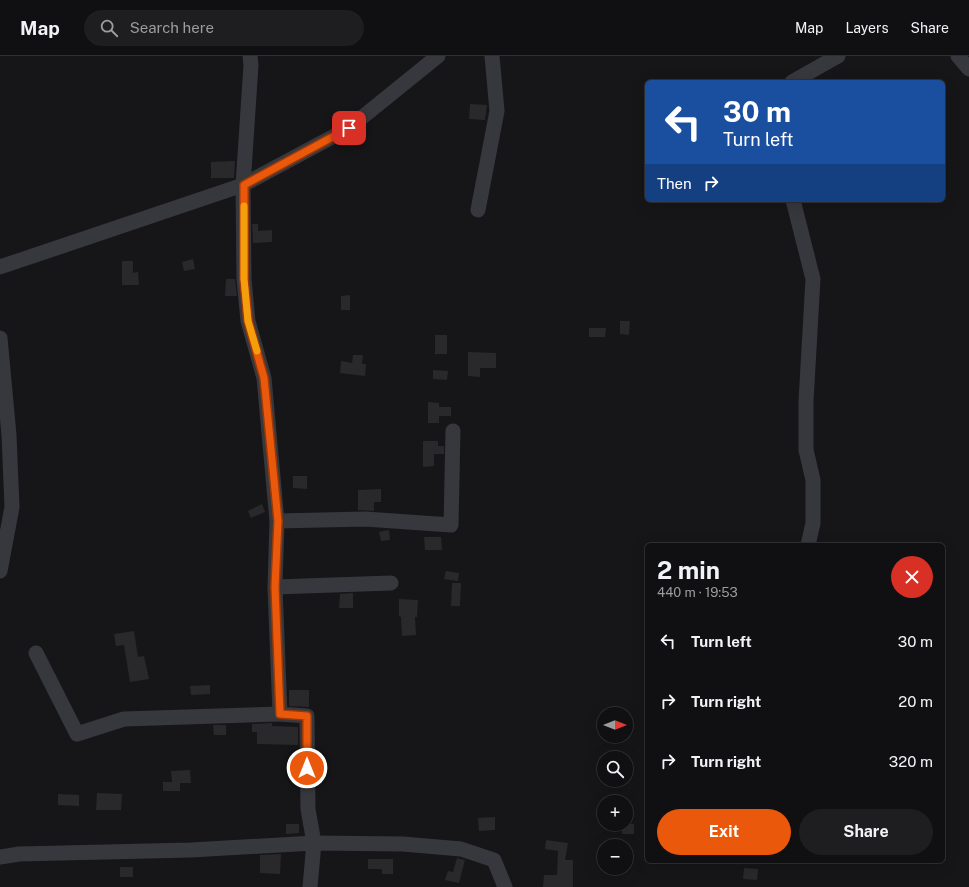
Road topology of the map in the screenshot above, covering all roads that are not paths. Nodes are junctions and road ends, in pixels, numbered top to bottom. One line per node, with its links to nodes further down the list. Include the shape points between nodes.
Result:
1 (250, 56): 8 (street)
2 (438, 56): 8 (street, via 349,128)
3 (492, 56): 10 (street, via 497,111)
4 (838, 56): 7 (street)
5 (958, 56): 6 (street)
6 (969, 69)
7 (796, 80)
8 (244, 185): 11 (street); 14 (street, via 244,279 248,321 264,378)
9 (794, 202): 15 (street, via 813,279 806,401 806,450 813,480 813,523)
10 (478, 210)
11 (0, 267)
12 (0, 338): 16 (street, via 9,435 12,507)
13 (453, 431): 14 (street, via 451,525 365,519)
14 (278, 521): 18 (street)
15 (808, 543)
16 (0, 571)
17 (391, 584): 18 (street)
18 (275, 587): 20 (street)
19 (36, 653): 20 (street, via 77,734 124,719)
20 (280, 714): 21 (street, via 307,716 308,809)
21 (314, 843): 22 (street, via 191,850 18,854); 23 (street); 24 (street, via 403,844 460,849 494,860)
22 (0, 857)
23 (310, 887)
24 (505, 887)

